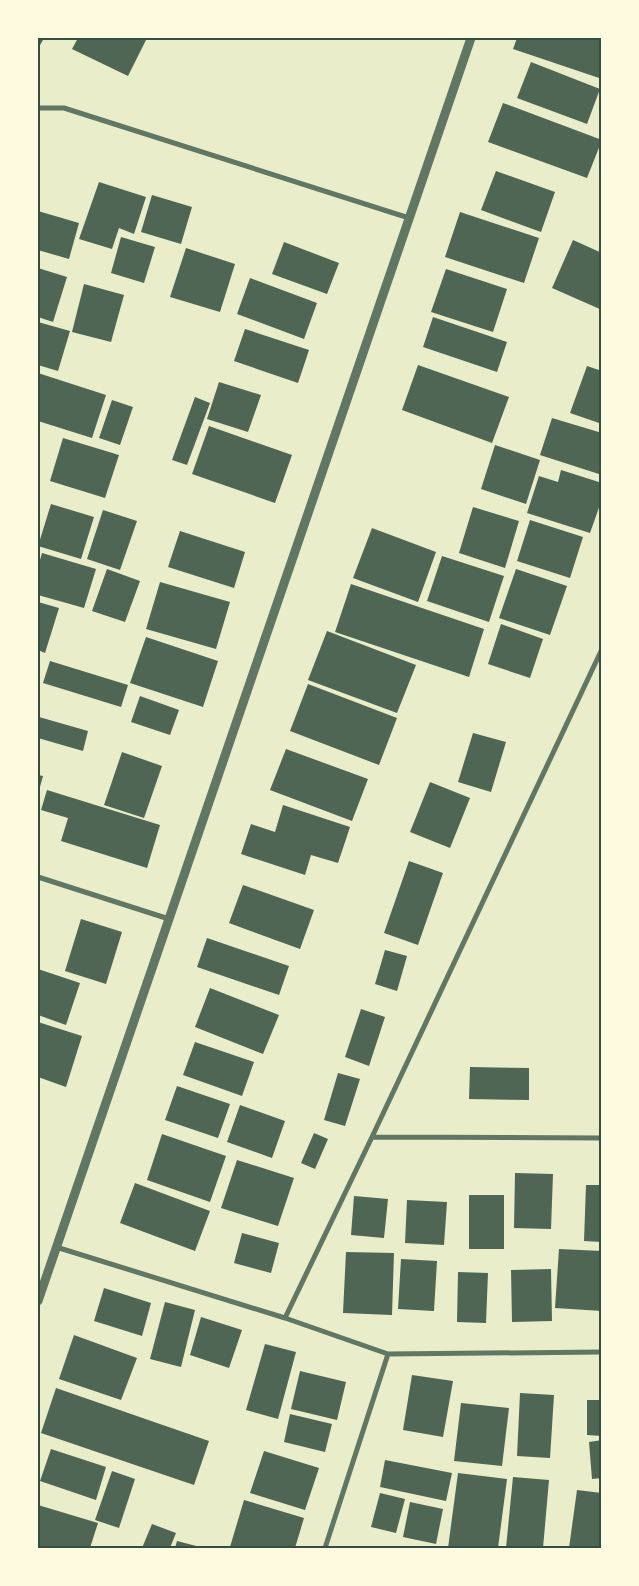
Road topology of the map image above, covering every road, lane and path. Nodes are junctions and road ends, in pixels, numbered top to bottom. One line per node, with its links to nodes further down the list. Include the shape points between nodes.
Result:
1 (471, 38): 3 (street)
2 (38, 108): 3 (street, via 64,108)
3 (409, 218): 6 (street)
4 (602, 649): 7 (street)
5 (38, 877): 6 (street)
6 (169, 919): 9 (street)
7 (372, 1137): 8 (street); 11 (street)
8 (602, 1138)
9 (56, 1247): 10 (street); 11 (street)
10 (38, 1301)
11 (285, 1318): 13 (street)
12 (602, 1352): 13 (street)
13 (388, 1354): 14 (street)
14 (326, 1548)

